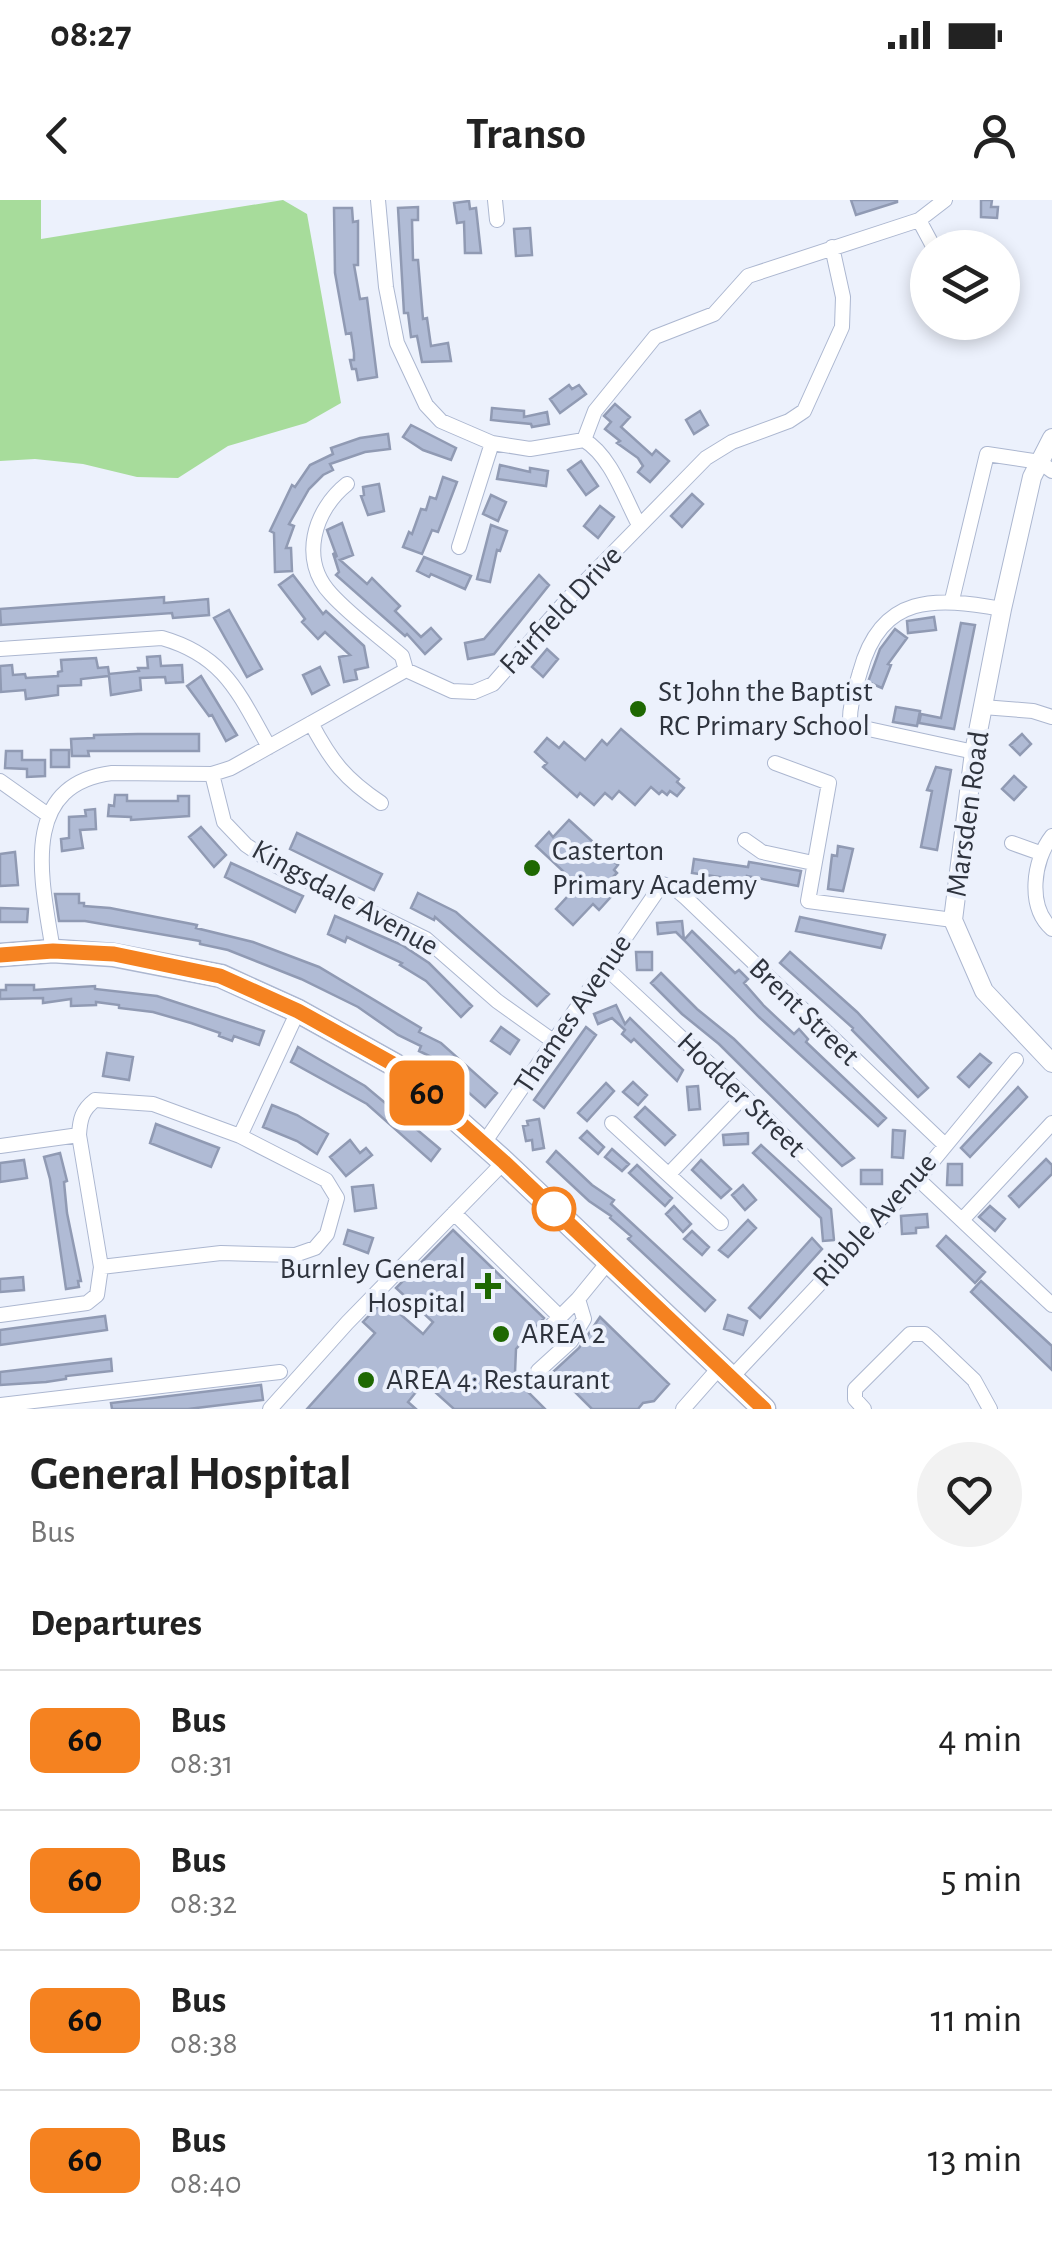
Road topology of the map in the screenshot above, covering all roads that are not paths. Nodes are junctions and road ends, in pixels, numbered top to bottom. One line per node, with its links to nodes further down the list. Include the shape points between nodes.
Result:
1 (378, 200): 10 (street, via 397,343 426,405 441,420)
2 (495, 200): 4 (street)
3 (945, 200): 5 (street)
4 (497, 220)
5 (919, 220): 6 (street); 7 (street)
6 (924, 230)
7 (832, 247): 8 (street, via 748,276 714,314 655,337 595,411); 13 (street, Fairfield Drive, via 842,326 804,411 706,458)
8 (584, 440): 10 (street, via 530,449); 13 (street, via 606,462)
9 (1051, 442): 11 (street, Marsden Road)
10 (492, 443): 14 (street)
11 (1046, 466): 15 (street, via 987,454); 16 (street, Marsden Road, via 1032,477)
12 (347, 484): 18 (street, via 320,514 313,538 316,569 328,592 402,656)
13 (639, 525): 18 (street, Fairfield Drive, via 492,684 452,691)
14 (458, 548)
15 (952, 600): 16 (street); 23 (street, via 920,603 880,630 862,663 850,724)
16 (1002, 610): 19 (street, Marsden Road)
17 (0, 649): 22 (street, via 162,638 186,645 212,659)
18 (406, 670): 21 (street)
19 (983, 707): 20 (street); 23 (street, Marsden Road)
20 (1052, 717)
21 (311, 723): 22 (street); 27 (street, via 350,782)
22 (268, 747): 25 (street)
23 (974, 752): 35 (street, Marsden Road)
24 (775, 763): 33 (street, via 829,782)
25 (212, 774): 28 (street, via 99,774); 41 (street, Kingsdale Avenue, via 224,822 246,845 426,938)
26 (0, 781): 28 (street)
27 (381, 803)
28 (48, 814): 37 (street, via 40,864)
29 (1052, 836): 32 (street)
30 (745, 840): 33 (street, via 762,852)
31 (1012, 842): 32 (street)
32 (1040, 853): 36 (street, via 1036,894)
33 (813, 863): 35 (street, via 808,901)
34 (662, 884): 39 (street, Thames Avenue); 50 (street, Brent Street, via 686,898)
35 (954, 920): 43 (street, Marsden Road, via 984,990)
36 (1046, 930)
37 (53, 951): 38 (highway); 40 (highway, via 114,954 220,976)
38 (0, 955)
39 (606, 968): 41 (street, Thames Avenue); 44 (street, Hodder Street)
40 (298, 1011): 48 (street); 49 (highway, via 395,1065)
41 (554, 1041): 49 (street, Thames Avenue)
42 (1016, 1060): 50 (street, Ribble Avenue)
43 (1052, 1063)
44 (744, 1096): 53 (street); 58 (street, Hodder Street)
45 (612, 1123): 53 (street)
46 (1052, 1123): 56 (street)
47 (79, 1134): 48 (street, via 86,1107 103,1100 154,1104); 51 (street); 60 (street)
48 (240, 1136): 60 (street, via 333,1188 334,1215 315,1248 295,1255 222,1253)
49 (484, 1143): 52 (highway)
50 (944, 1144): 54 (street, Ribble Avenue)
51 (0, 1146)
52 (504, 1162): 55 (street); 59 (highway)
53 (670, 1173): 57 (street)
54 (918, 1179): 56 (street); 58 (street, Ribble Avenue)
55 (454, 1213): 64 (street); 72 (street)
56 (962, 1220): 62 (street)
57 (722, 1223)
58 (873, 1225): 68 (street, Ribble Avenue)
59 (608, 1261): 61 (street); 68 (highway)
60 (101, 1267): 63 (street, via 97,1296 86,1303)
61 (578, 1299): 64 (street); 67 (street, via 584,1319)
62 (1052, 1305)
63 (0, 1315)
64 (560, 1317): 65 (street)
65 (546, 1331)
66 (280, 1372): 69 (street)
67 (538, 1372)
68 (725, 1372): 73 (street, Ribble Avenue); 74 (highway)
69 (118, 1392): 70 (street); 71 (street)
70 (0, 1405)
71 (120, 1409)
72 (270, 1409)
73 (683, 1409)
74 (764, 1409)
75 (864, 1409): 76 (street, via 855,1389 918,1333 974,1380)
76 (990, 1409)

